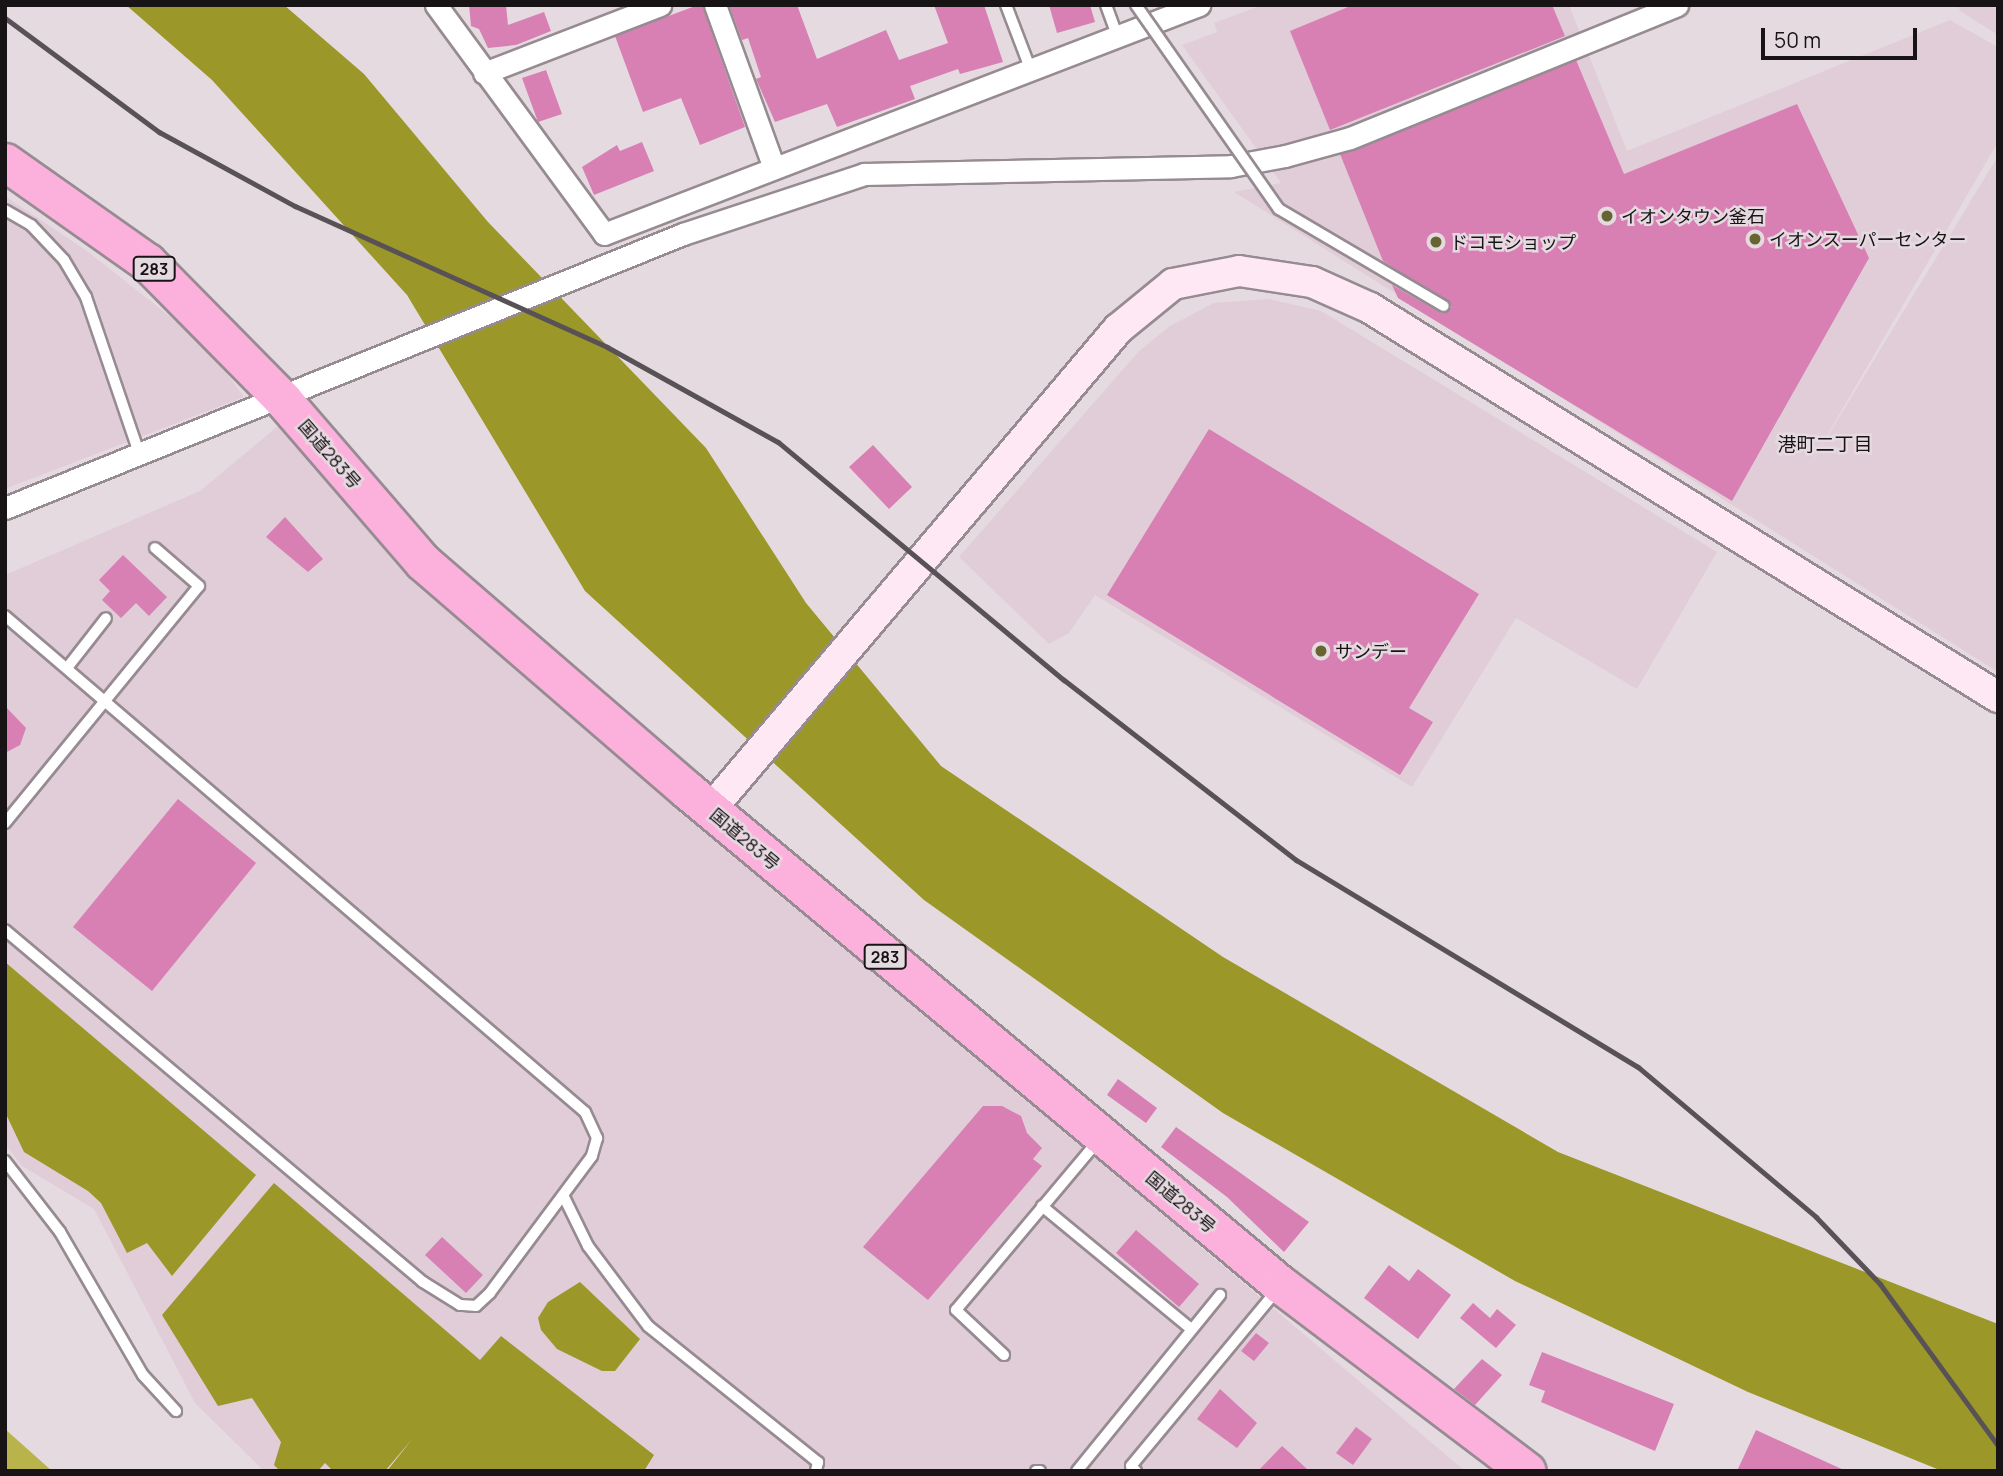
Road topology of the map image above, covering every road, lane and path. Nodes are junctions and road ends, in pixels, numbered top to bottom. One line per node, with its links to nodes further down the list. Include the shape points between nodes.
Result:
1 (436, 5): 11 (street)
2 (660, 5): 11 (street)
3 (715, 5): 13 (street)
4 (1006, 5): 10 (lane)
5 (1106, 5): 9 (lane)
6 (1136, 5): 15 (lane, bridge, via 1279,209)
7 (1199, 5): 9 (street)
8 (1677, 5): 16 (street, via 1350,138 1285,156 1231,166 864,174 683,234)
9 (1117, 35): 10 (street)
10 (1030, 68): 13 (street)
11 (484, 73): 13 (street, via 604,234)
12 (5, 162): 16 (highway, 国道283号 / 283, via 147,262)
13 (773, 165)
14 (5, 210): 17 (lane, via 31,225 64,260 86,297)
15 (1444, 306)
16 (283, 400): 17 (street); 25 (highway, 国道283号 / 283, via 424,562)
17 (140, 456): 18 (street)
18 (5, 508)
19 (155, 548): 24 (lane, via 199,586)
20 (5, 616): 22 (lane)
21 (106, 618): 22 (lane)
22 (67, 668): 24 (lane)
23 (1998, 697): 25 (street, via 1370,308 1312,282 1277,274 1203,275 1173,284 1118,329)
24 (105, 701): 26 (lane); 30 (lane, via 585,1112 597,1138 592,1156)
25 (710, 810): 28 (highway, 国道283号 / 283)
26 (5, 823)
27 (5, 930): 30 (lane, via 423,1282 460,1305 476,1306 490,1293)
28 (1102, 1136): 31 (lane); 32 (highway, 国道283号 / 283)
29 (5, 1161): 36 (lane, via 60,1232 143,1375)
30 (564, 1198): 37 (lane, via 588,1246 648,1326 818,1462)
31 (1042, 1206): 34 (lane); 35 (lane, via 956,1310)
32 (1281, 1285): 39 (lane, via 1131,1466); 40 (highway, 国道283号 / 283)
33 (1220, 1295): 34 (lane)
34 (1190, 1328): 38 (lane)
35 (1004, 1355)
36 (176, 1411)
37 (816, 1471)
38 (1077, 1471)
39 (1136, 1471)
40 (1527, 1471)

